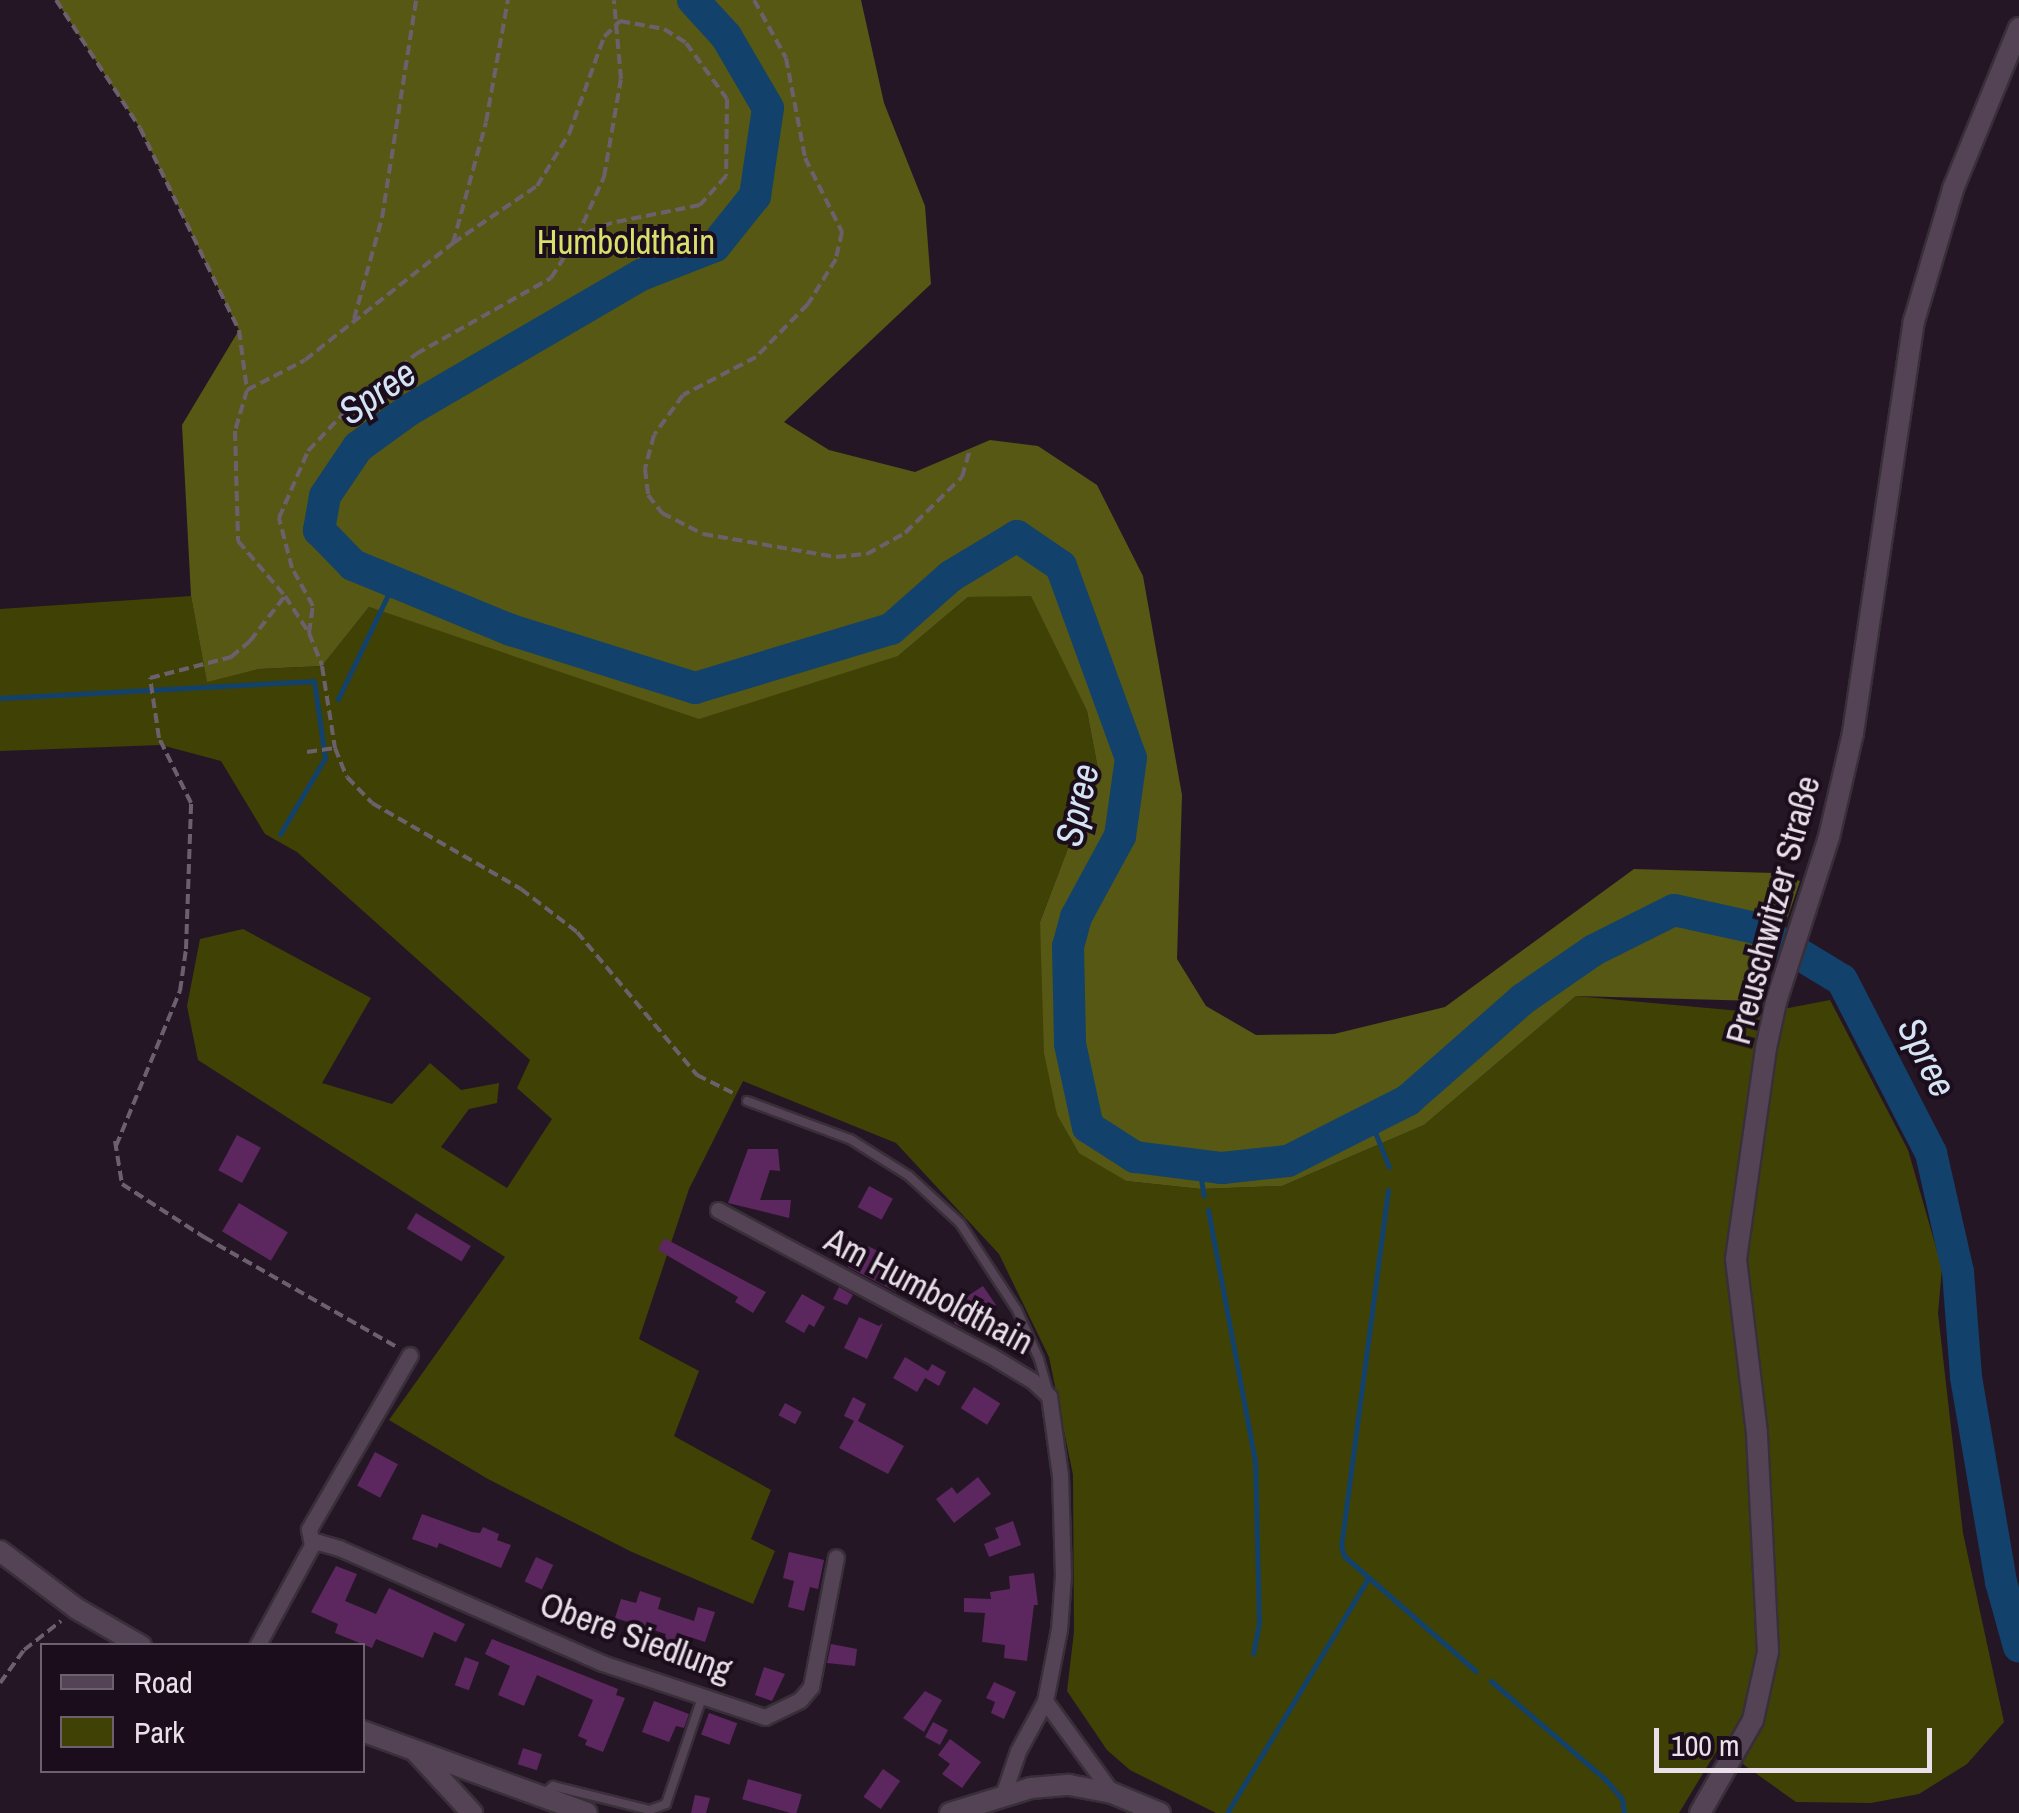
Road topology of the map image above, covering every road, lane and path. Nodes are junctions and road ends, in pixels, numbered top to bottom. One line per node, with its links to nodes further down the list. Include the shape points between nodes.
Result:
1 (56, 0): 11 (path, via 140,128 240,330)
2 (416, 0): 10 (path, via 382,218)
3 (508, 0): 9 (path, via 486,122)
4 (614, 0): 6 (path)
5 (754, 0): 12 (path, via 786,58 805,158 842,232 836,259 808,304 756,356 683,394 654,434 645,469 648,495 662,513 703,534 836,557 867,554 905,533 962,477)
6 (620, 21): 8 (path, via 621,79 604,177); 8 (path, via 664,29 686,43 727,100 726,176 700,205); 9 (path, via 604,37 569,134 537,186)
7 (2019, 28): 40 (street, Preuschwitzer Straße, via 1953,189 1914,321 1852,733 1812,899 1776,1002 1736,1259 1758,1451 1768,1664 1753,1720)
8 (577, 237): 14 (path, via 551,278 416,354 308,451 279,518 292,568 313,606)
9 (453, 243): 10 (path)
10 (354, 319): 11 (path, via 305,360)
11 (247, 390): 13 (path, via 235,431 238,541)
12 (970, 449)
13 (286, 596): 14 (path); 19 (path, via 230,657 150,678 160,738 191,803 186,949 180,990 116,1144 122,1184)
14 (308, 633): 15 (path, via 322,666)
15 (336, 748): 16 (path); 17 (path, via 347,777 372,804 522,889 563,921 697,1075)
16 (306, 752)
17 (747, 1101): 20 (lane, via 850,1139 909,1176 960,1223 1017,1310)
18 (718, 1210): 20 (street, Am Humboldthain, via 990,1356)
19 (410, 1354): 21 (street, via 309,1529)
20 (1049, 1396): 29 (street, Am Humboldthain, via 1063,1575)
21 (312, 1546): 26 (street); 28 (street, Obere Siedlung, via 340,1548 602,1662)
22 (0, 1551): 24 (street)
23 (836, 1556): 28 (street, Obere Siedlung, via 811,1687 800,1700 766,1717)
24 (77, 1609): 25 (street); 27 (path, via 24,1650)
25 (136, 1643)
26 (259, 1643)
27 (0, 1682)
28 (703, 1694): 33 (lane, via 666,1804 650,1810 553,1786)
29 (1045, 1702): 32 (street); 34 (street, Am Humboldthain)
30 (365, 1733): 31 (street)
31 (415, 1750): 33 (street); 36 (street)
32 (1112, 1793): 34 (street, via 1050,1786); 35 (street)
33 (543, 1794): 37 (street)
34 (1004, 1795): 38 (street)
35 (1137, 1808): 39 (street)
36 (472, 1813)
37 (587, 1813)
38 (950, 1813)
39 (1160, 1813)
40 (1700, 1813)

